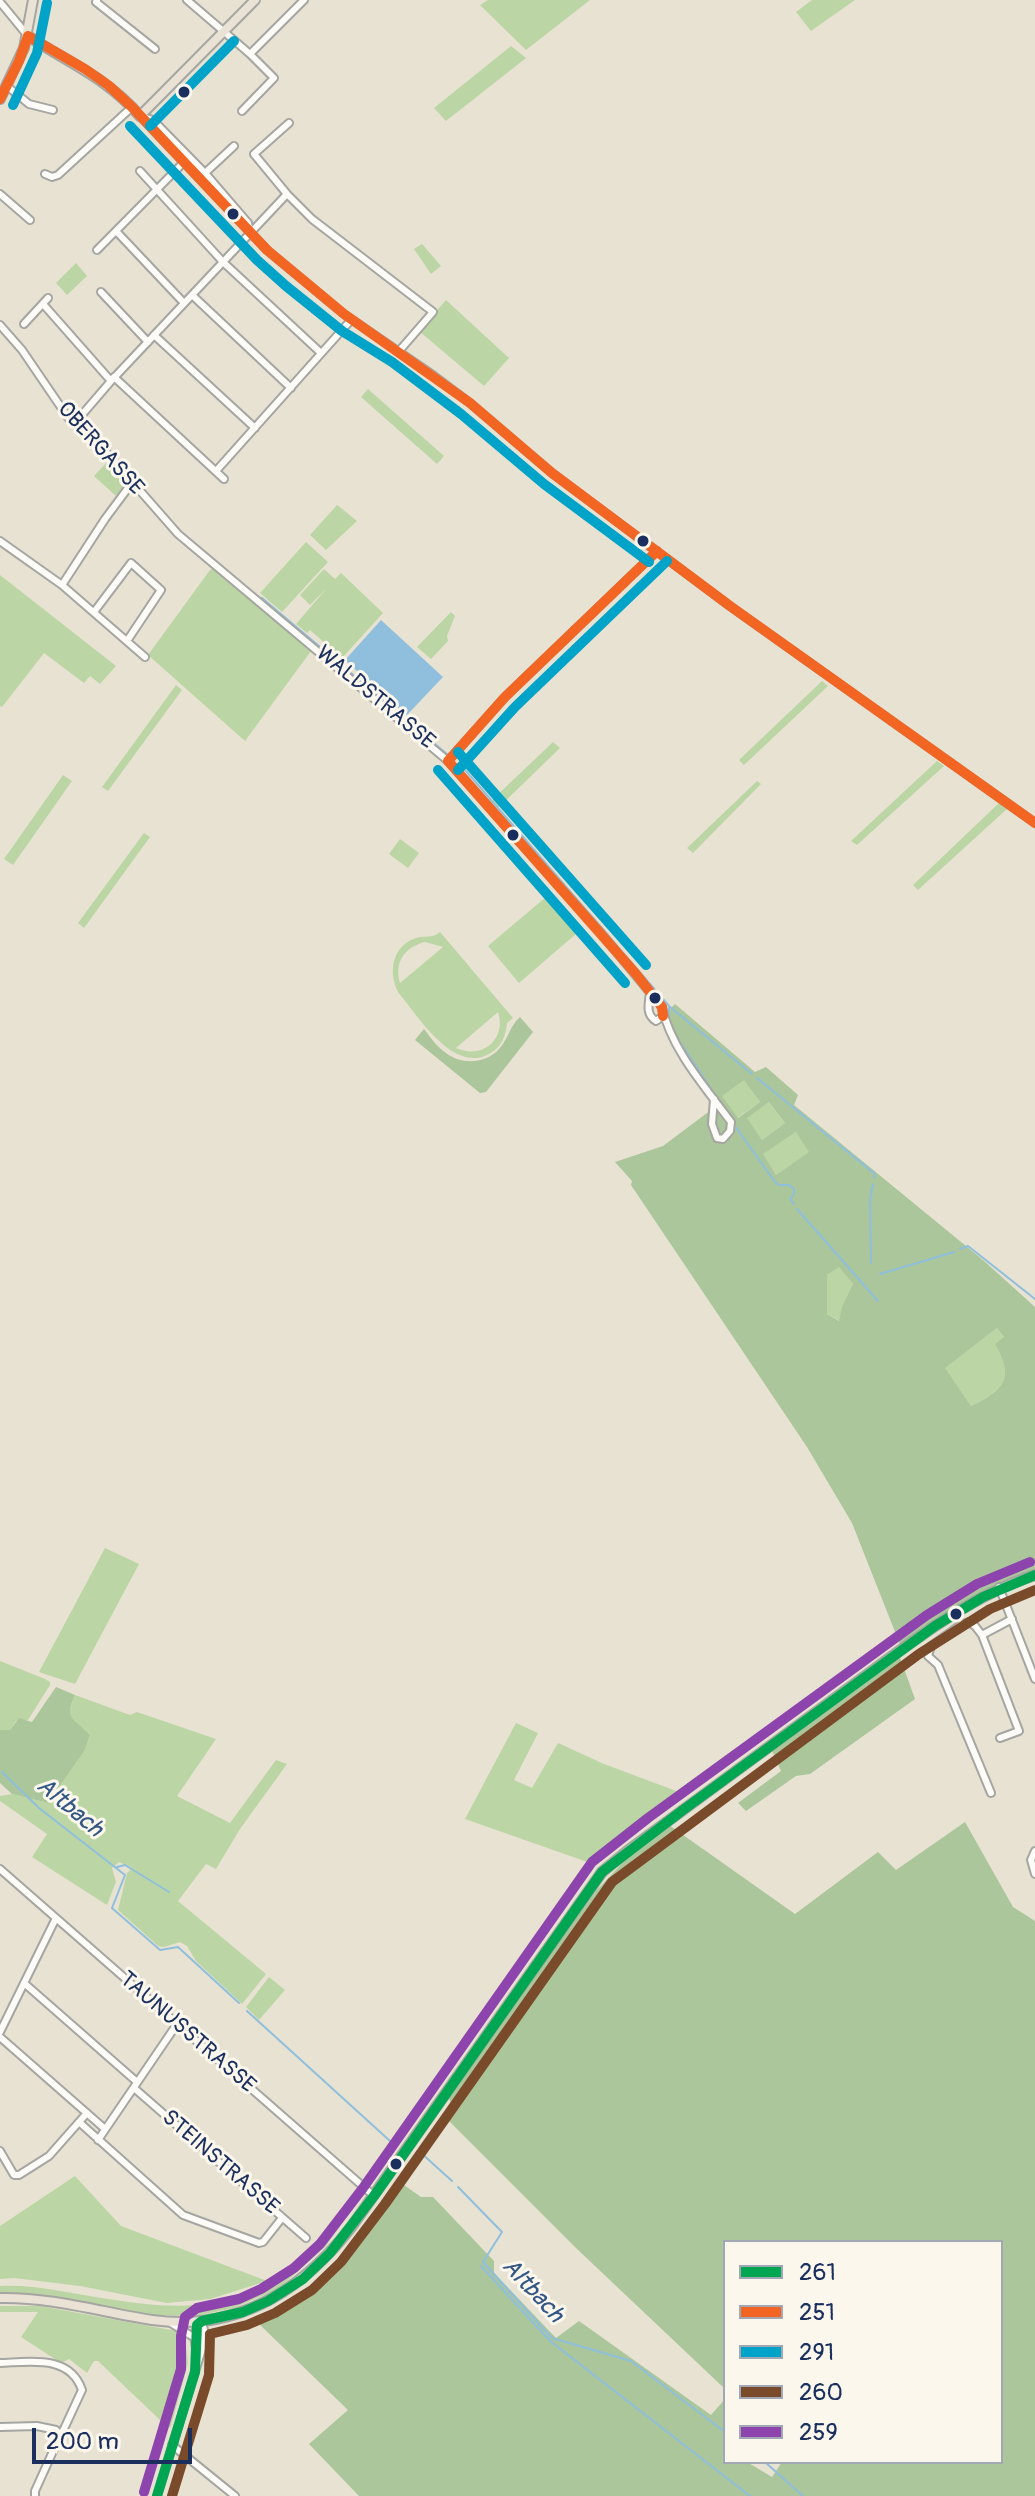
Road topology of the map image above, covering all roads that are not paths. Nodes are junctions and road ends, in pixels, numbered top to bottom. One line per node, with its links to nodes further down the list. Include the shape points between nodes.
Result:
1 (33, 0): 9 (main road)
2 (97, 0): 10 (street)
3 (187, 0): 8 (street)
4 (248, 0): 8 (main road)
5 (255, 0): 8 (main road)
6 (304, 0): 11 (street)
7 (0, 2): 9 (street)
8 (226, 29): 11 (street); 17 (main road)
9 (28, 36): 12 (main road); 14 (main road, via 85,69)
10 (155, 49)
11 (250, 54): 16 (street, via 274,78)
12 (7, 86): 13 (main road); 15 (street, via 29,104)
13 (0, 99)
14 (132, 107): 17 (main road); 23 (street, via 58,175 48,176)
15 (53, 110)
16 (242, 111)
17 (140, 116): 20 (street); 22 (street, via 153,120)
18 (289, 123): 26 (street, via 254,154)
19 (234, 146): 22 (street)
20 (183, 163): 24 (street); 29 (street)
21 (140, 171): 24 (street)
22 (205, 173): 29 (street, via 248,223)
23 (56, 188)
24 (156, 190): 28 (street); 31 (street)
25 (0, 194): 27 (street)
26 (287, 194): 29 (street); 40 (street, via 433,312)
27 (30, 220)
28 (116, 231): 30 (street); 34 (street)
29 (250, 233): 31 (street); 35 (street)
30 (97, 250)
31 (223, 262): 33 (street); 41 (street)
32 (101, 292): 39 (street)
33 (192, 295): 34 (street); 43 (street)
34 (184, 303): 38 (street)
35 (351, 320): 40 (street); 41 (street)
36 (24, 324): 42 (street, via 46,301)
37 (0, 325): 44 (street, OBERGASSE)
38 (154, 335): 39 (street); 45 (street)
39 (148, 342): 42 (street)
40 (400, 350): 50 (street)
41 (321, 353): 43 (street)
42 (112, 379): 44 (street); 46 (street)
43 (291, 388): 45 (street)
44 (74, 424): 48 (street, OBERGASSE)
45 (255, 428): 46 (street)
46 (216, 471): 47 (street)
47 (224, 479)
48 (131, 484): 51 (street, OBERGASSE); 52 (street)
49 (0, 541): 52 (street)
50 (657, 551): 56 (street, via 505,697); 57 (street)
51 (213, 562): 56 (street, WALDSTRASSE)
52 (62, 585): 53 (street)
53 (94, 612): 54 (street); 54 (street, via 131,563 161,590)
54 (127, 641): 55 (street)
55 (145, 657)
56 (448, 761): 58 (street, WALDSTRASSE)
57 (1035, 823)
58 (650, 992): 59 (street, WALDSTRASSE); 59 (street, WALDSTRASSE, via 650,1015 656,1021)
59 (663, 1016): 60 (street, WALDSTRASSE)
60 (714, 1099): 60 (street, WALDSTRASSE, via 712,1124 717,1138 723,1139 731,1122)
61 (1035, 1575): 62 (main road)
62 (999, 1587): 63 (street); 81 (main road, via 898,1652 602,1872)
63 (1012, 1619): 64 (street); 65 (street)
64 (982, 1635): 66 (street, via 1019,1731); 67 (street, via 969,1622 962,1624 931,1646 928,1656 938,1665)
65 (1035, 1679)
66 (1000, 1738)
67 (991, 1793)
68 (1035, 1851): 70 (street)
69 (0, 1869): 71 (street, TAUNUSSTRASSE)
70 (1035, 1874)
71 (56, 1918): 72 (street); 73 (street, TAUNUSSTRASSE)
72 (24, 1983): 74 (street); 75 (street, STEINSTRASSE)
73 (177, 2024): 75 (street); 81 (street, TAUNUSSTRASSE)
74 (0, 2034): 76 (street)
75 (136, 2085): 78 (street); 82 (street, STEINSTRASSE)
76 (87, 2113): 77 (street); 78 (street)
77 (79, 2122): 79 (street); 80 (street, via 49,2156 19,2175)
78 (105, 2129): 79 (street)
79 (98, 2140): 82 (street, via 185,2216 259,2243)
80 (0, 2151)
81 (374, 2196): 85 (main road, via 330,2253 292,2287 256,2307)
82 (282, 2218): 83 (street, STEINSTRASSE)
83 (306, 2238)
84 (0, 2298): 86 (main road, via 56,2301)
85 (202, 2321): 86 (main road); 87 (street); 88 (street)
86 (169, 2322): 87 (street)
87 (195, 2338): 88 (street)
88 (198, 2358): 92 (street)
89 (0, 2363): 91 (street, via 57,2363 75,2377 82,2390)
90 (0, 2427): 91 (street, via 47,2427)
91 (59, 2434): 93 (street)
92 (172, 2445): 94 (street); 95 (street)
93 (35, 2496)
94 (157, 2496)
95 (235, 2496)

